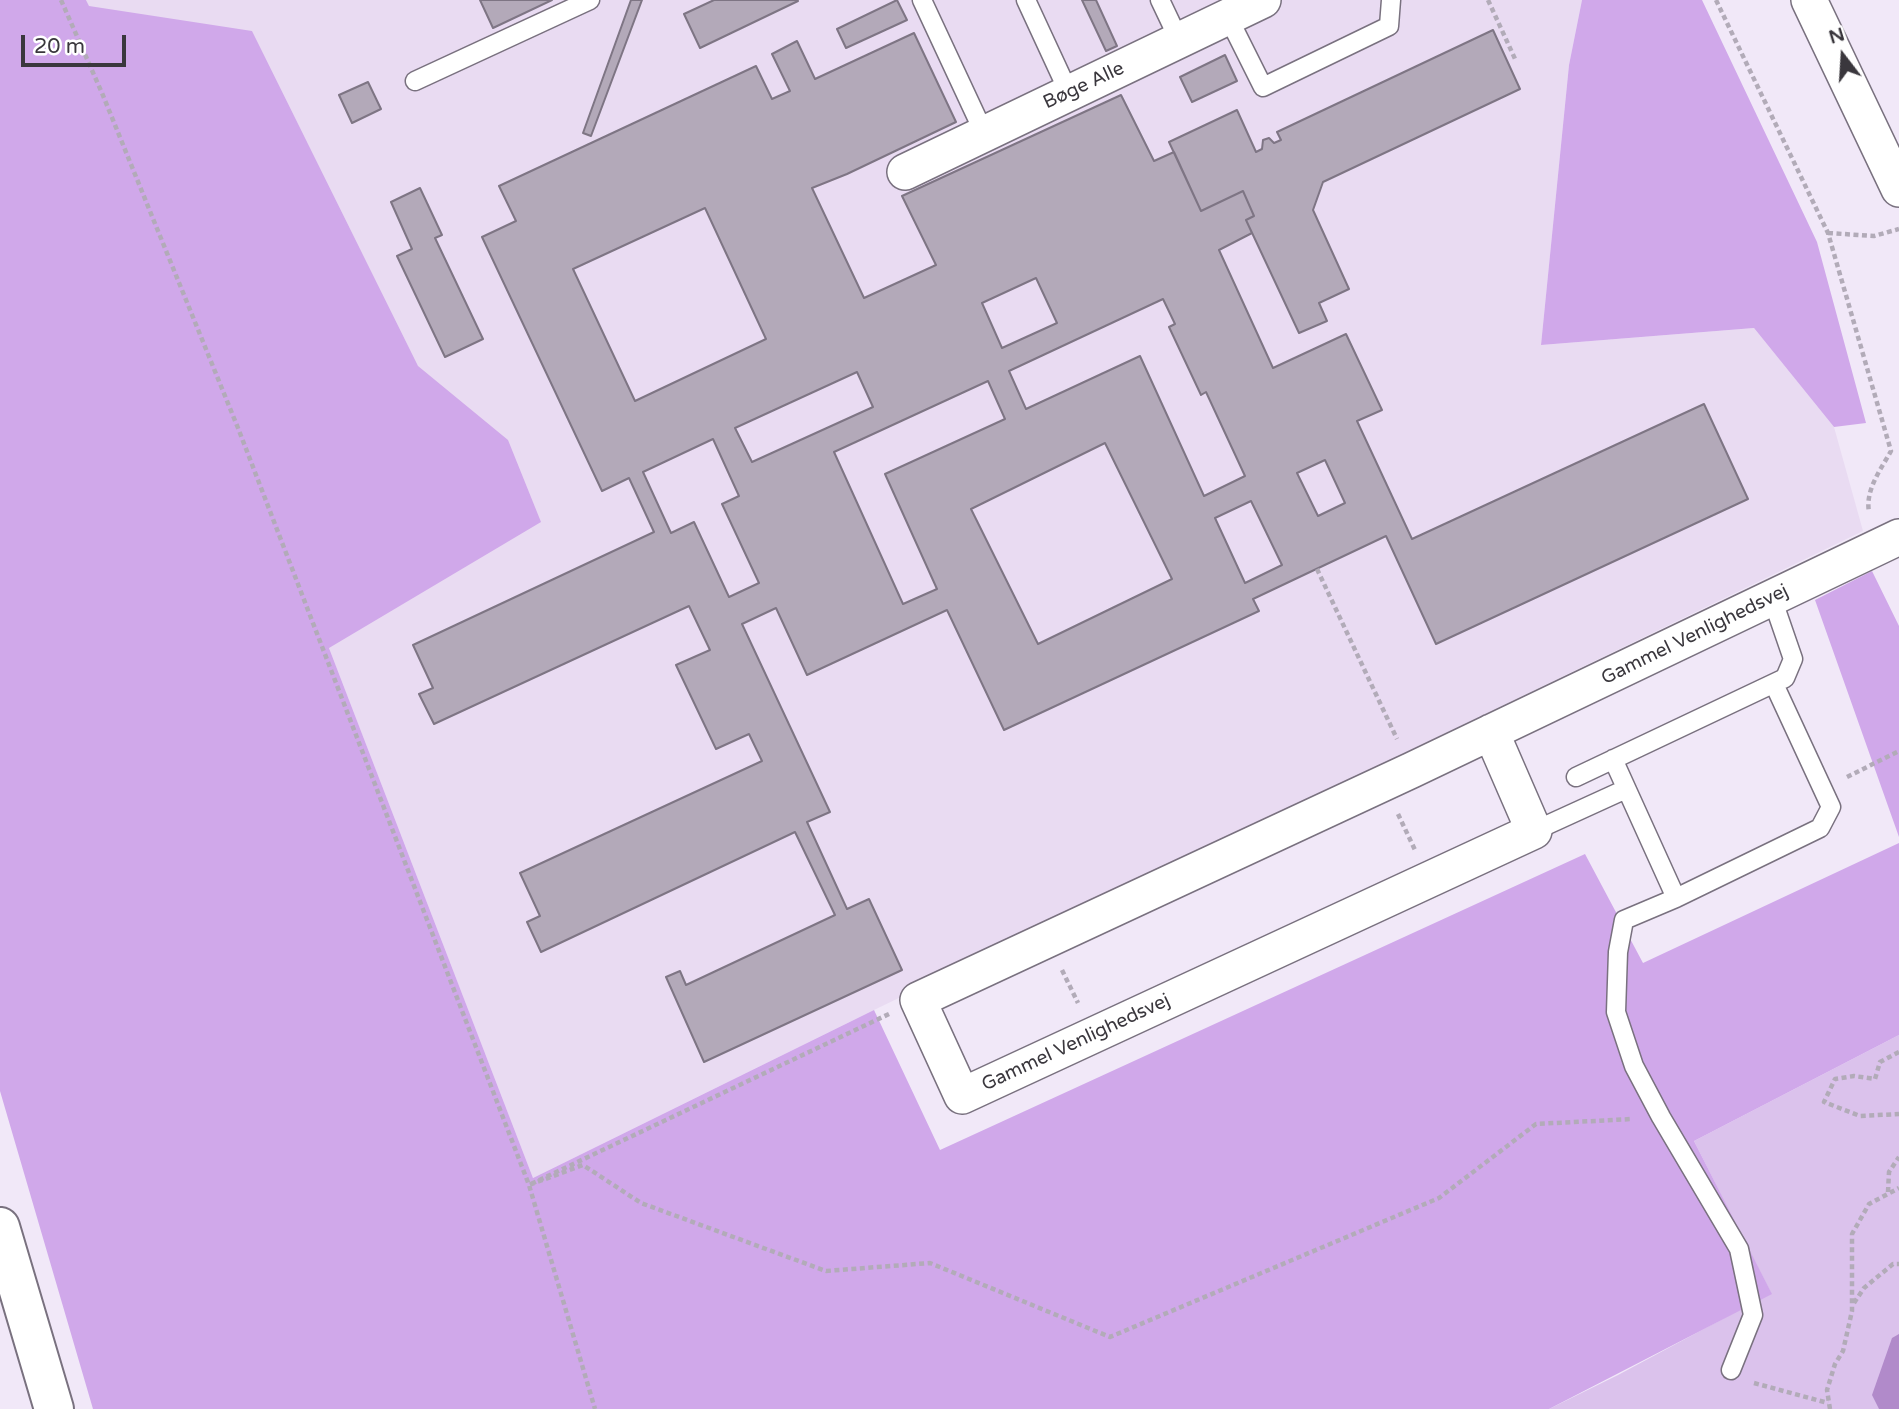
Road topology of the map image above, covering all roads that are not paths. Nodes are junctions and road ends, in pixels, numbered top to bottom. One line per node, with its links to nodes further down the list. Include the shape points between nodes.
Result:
1 (590, 0): 10 (lane)
2 (922, 0): 12 (lane)
3 (1026, 0): 11 (lane)
4 (1160, 0): 9 (lane)
5 (1263, 0): 8 (street, Bøge Alle)
6 (1391, 0): 8 (lane, via 1389,26 1263,87)
7 (1809, 0): 14 (street)
8 (1228, 17): 9 (street, Bøge Alle)
9 (1179, 40): 11 (street, Bøge Alle)
10 (415, 81)
11 (1069, 93): 12 (street, Bøge Alle)
12 (984, 133): 13 (street, Bøge Alle)
13 (905, 172)
14 (1898, 185)
15 (1889, 541): 16 (street, Gammel Venlighedsvej)
16 (1772, 598): 17 (lane, via 1793,659 1785,678); 18 (street, Gammel Venlighedsvej)
17 (1774, 684): 19 (lane); 23 (lane, via 1831,807 1820,828)
18 (1491, 732): 22 (street); 22 (street, Gammel Venlighedsvej, via 918,1000 962,1096)
19 (1613, 759): 20 (lane); 21 (lane)
20 (1576, 777)
21 (1626, 789): 22 (lane); 23 (lane)
22 (1534, 831)
23 (1676, 898): 25 (lane, via 1624,920 1616,1012 1634,1066 1739,1249 1753,1315)
24 (0, 1227): 26 (highway)
25 (1731, 1370)
26 (54, 1409)

